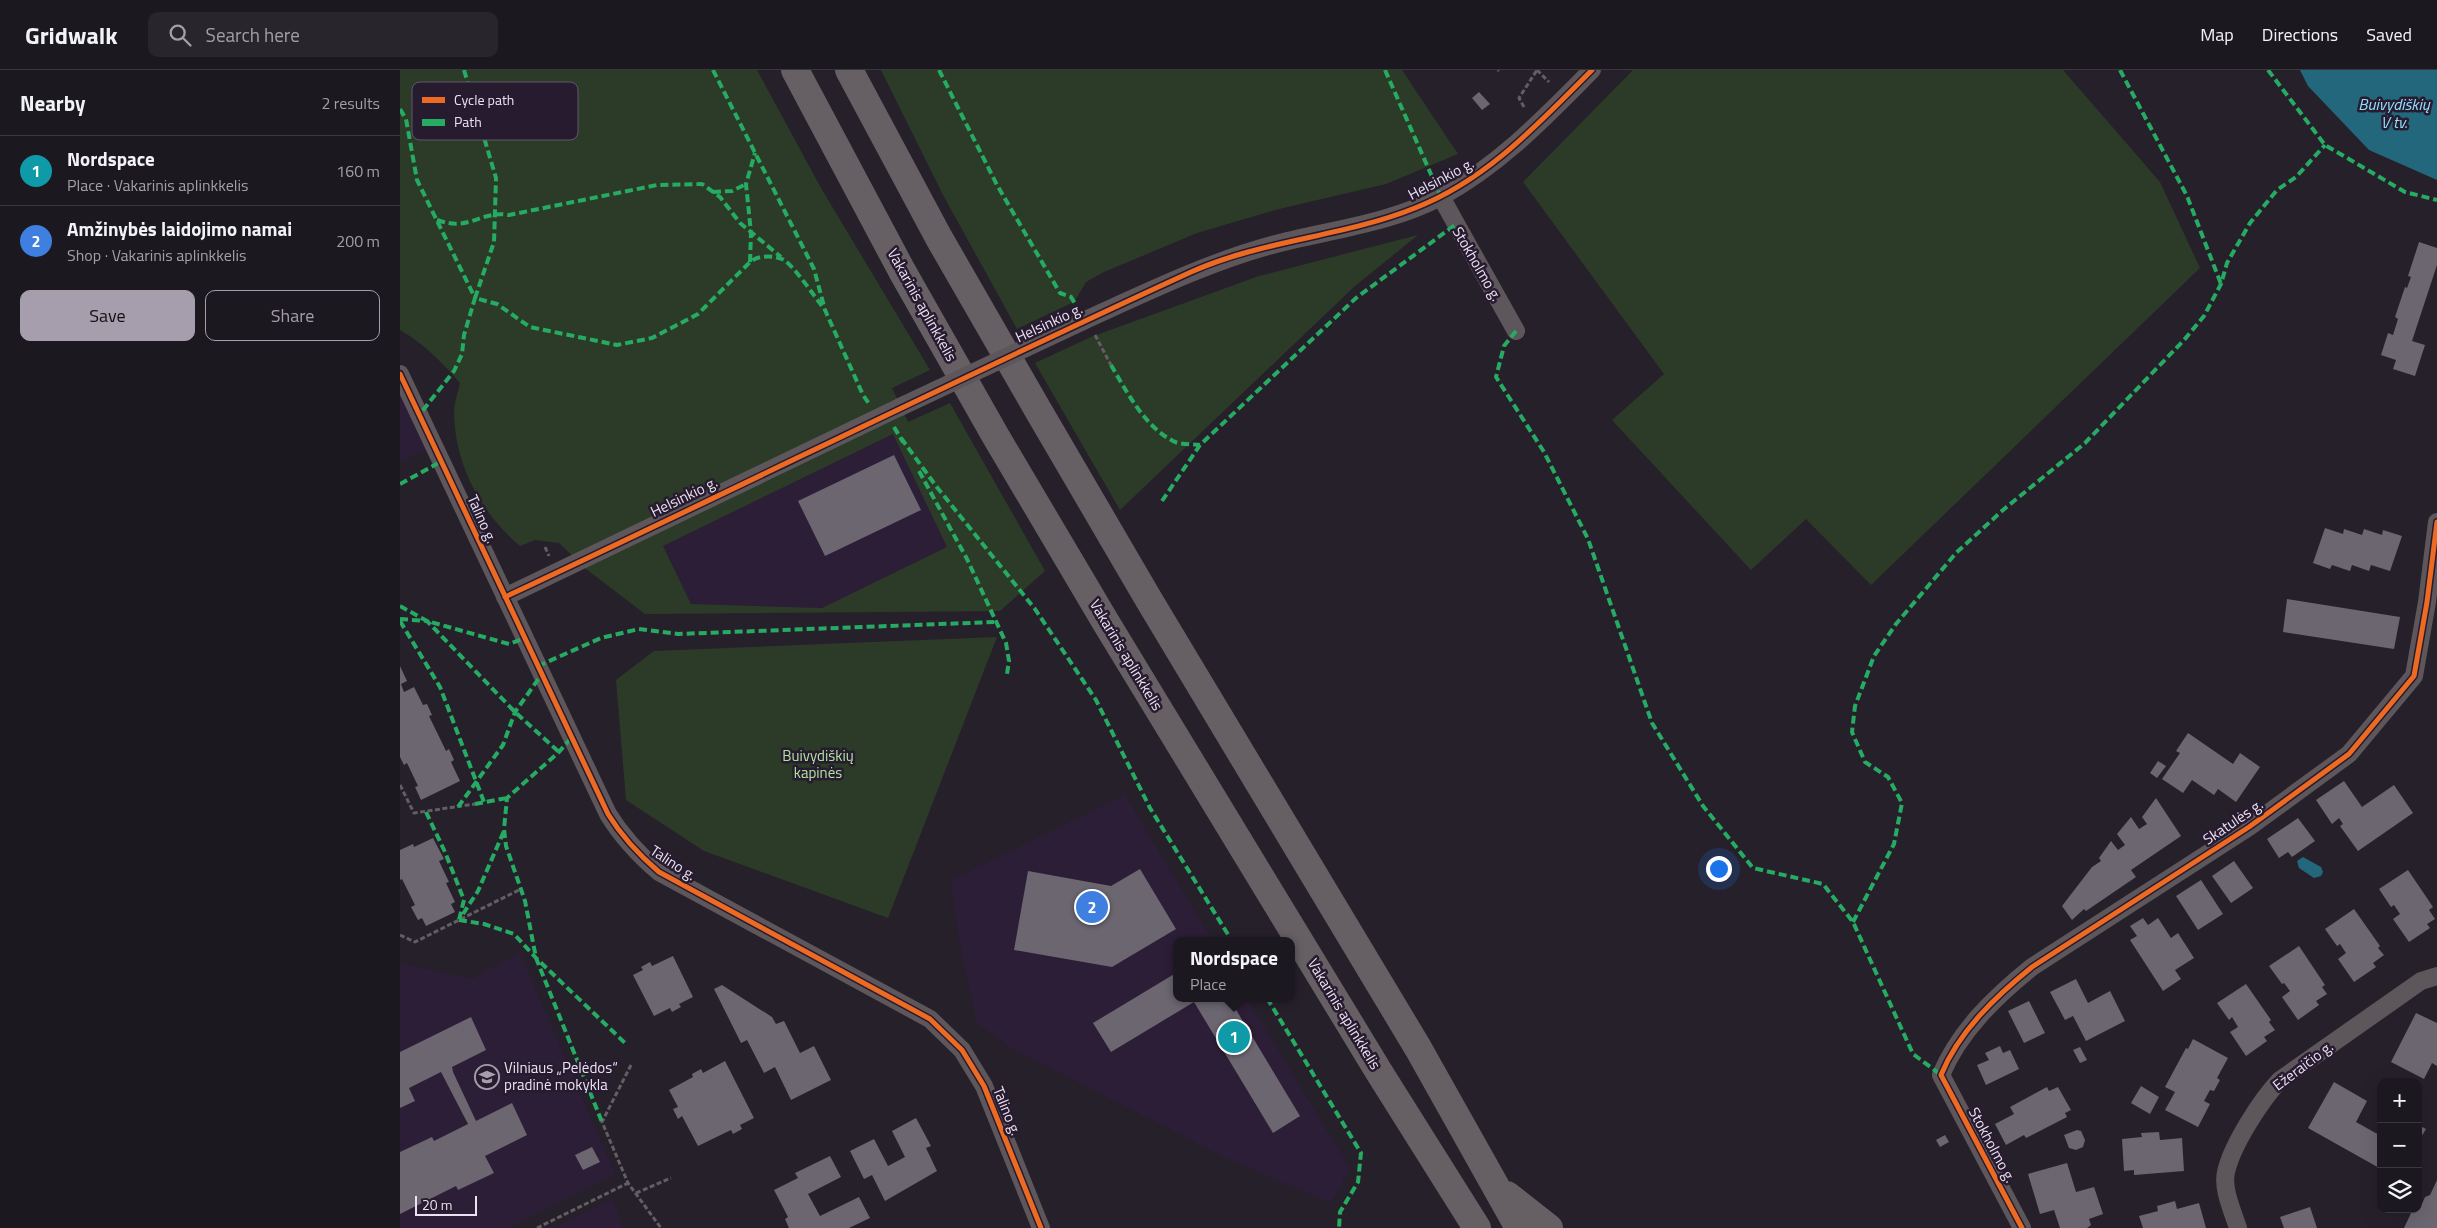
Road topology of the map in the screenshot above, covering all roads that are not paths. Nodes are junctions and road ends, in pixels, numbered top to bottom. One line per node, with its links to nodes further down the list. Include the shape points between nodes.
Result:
1 (795, 70): 12 (highway, Vakarinis aplinkkelis, via 902,271 1104,621)
2 (849, 70): 11 (highway, via 1013,367 1418,1048)
3 (1592, 70): 4 (street, Helsinkio g., via 1512,148 1473,178)
4 (1441, 197): 5 (street, Stokholmo g.); 8 (street, Helsinkio g., bridge, via 1384,218 1271,245 1198,269 1088,327 900,407)
5 (1516, 331)
6 (400, 374): 8 (street, Talino g.)
7 (2437, 522): 10 (street, Skatulės g., via 2414,676 2349,754 2249,827 2032,967 2003,990 1974,1023 1950,1052)
8 (505, 596): 13 (street, Talino g., via 608,814 622,836 659,872 930,1019 947,1034 970,1062 984,1086)
9 (2437, 976): 19 (street, Ežeraičio g., via 2421,981 2280,1080 2264,1096 2226,1173 2228,1194)
10 (1941, 1075): 18 (street, Stokholmo g.)
11 (1492, 1182): 16 (highway); 17 (highway)
12 (1459, 1198): 14 (highway); 15 (highway, Vakarinis aplinkkelis)
13 (1041, 1228)
14 (1460, 1228)
15 (1477, 1228)
16 (1519, 1228)
17 (1548, 1228)
18 (2022, 1228)
19 (2238, 1228)

